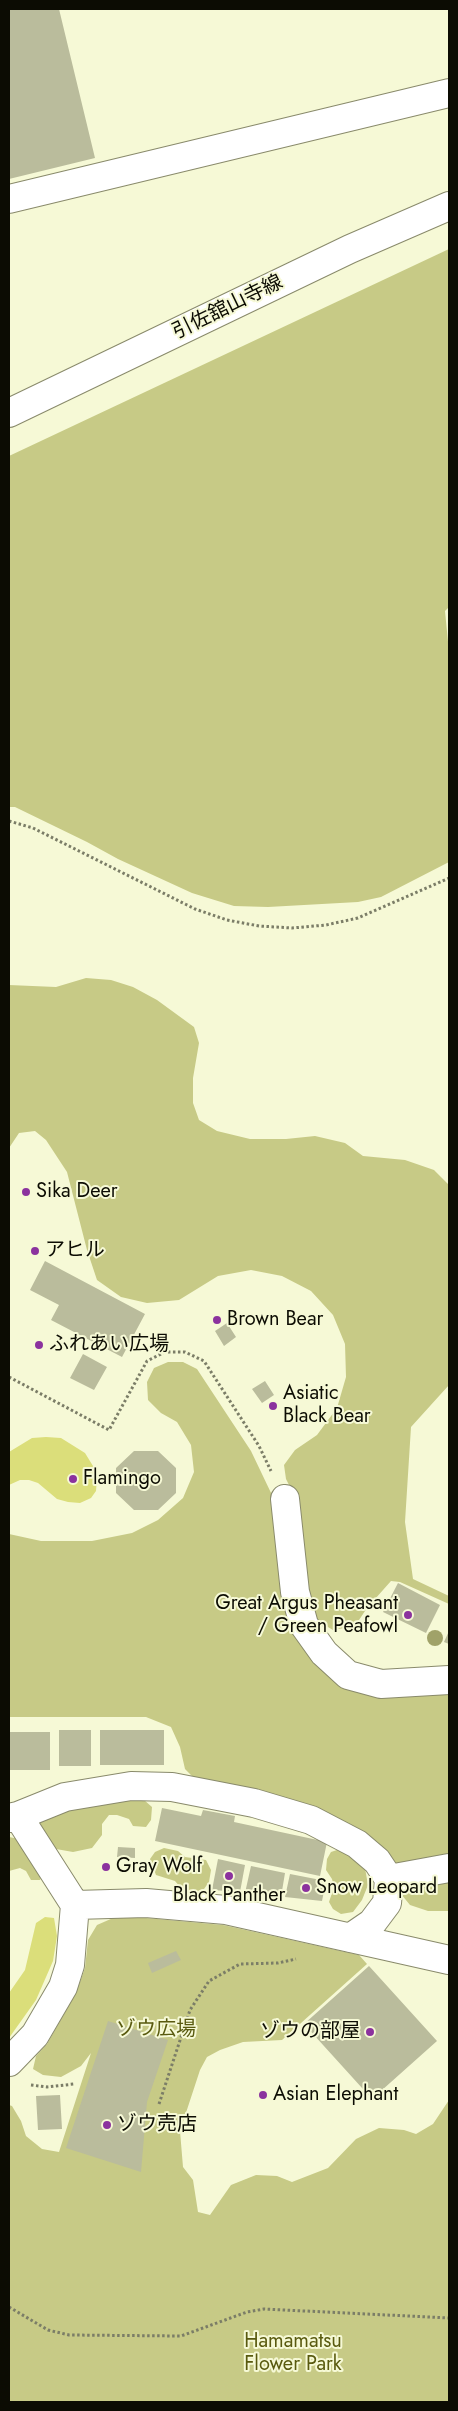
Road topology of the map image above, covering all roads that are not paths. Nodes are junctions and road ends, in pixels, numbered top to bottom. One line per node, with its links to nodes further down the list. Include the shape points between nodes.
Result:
1 (449, 93): 2 (main road)
2 (9, 199)
3 (449, 206): 4 (main road, 引佐舘山寺線, via 350,249)
4 (9, 413)
5 (285, 1499): 6 (main road, via 294,1592 304,1625 324,1653 348,1675 381,1684)
6 (449, 1680)
7 (13, 1817): 9 (main road, via 65,1797 131,1786 172,1787 311,1820 357,1844 377,1861); 10 (main road)
8 (449, 1868): 9 (main road)
9 (390, 1879): 11 (main road, via 387,1904 372,1924)
10 (75, 1905): 11 (main road, via 146,1903 226,1910); 13 (main road, via 70,1965 62,1987 35,2035)
11 (350, 1938): 12 (main road)
12 (449, 1960)
13 (9, 2062)

